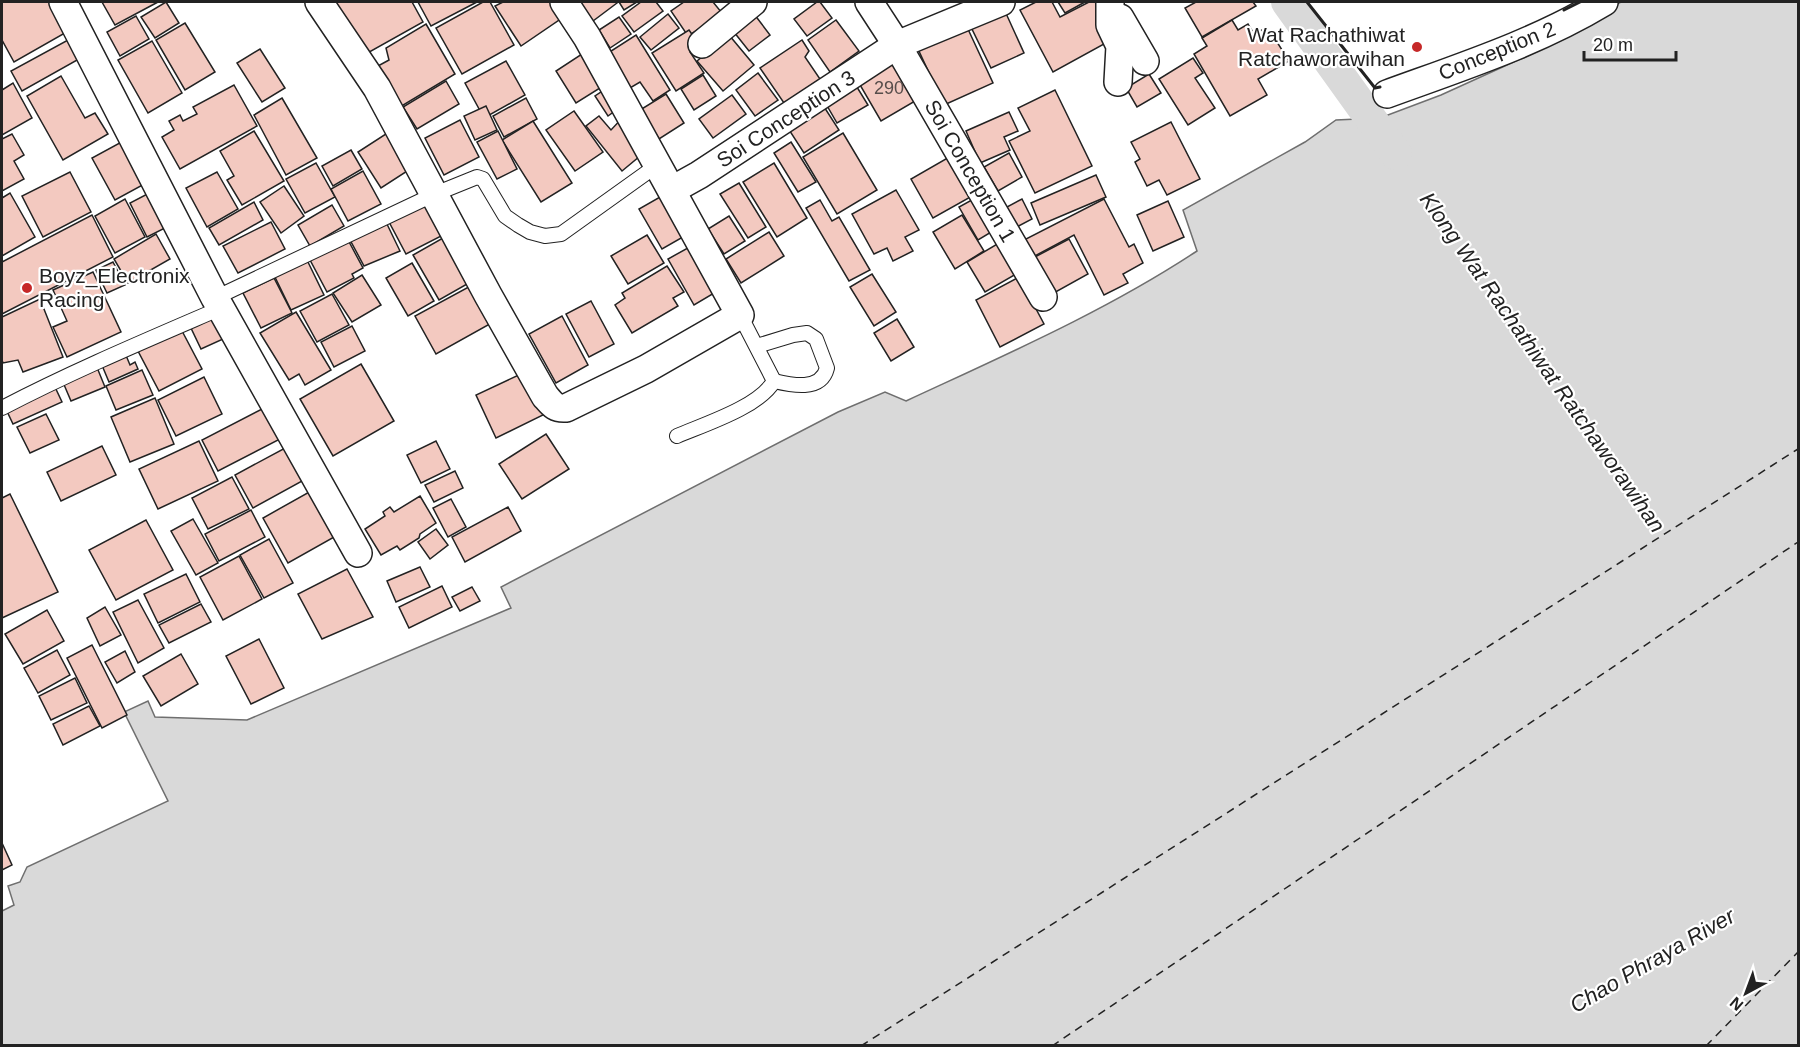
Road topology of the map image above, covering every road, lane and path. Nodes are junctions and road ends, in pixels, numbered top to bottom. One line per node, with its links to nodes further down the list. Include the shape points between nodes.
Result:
1 (63, 2): 18 (street)
2 (319, 2): 16 (street, via 377,88)
3 (564, 2): 14 (street)
4 (753, 2): 9 (street)
5 (869, 2): 10 (street, Soi Conception 1)
6 (1001, 2): 10 (street)
7 (1110, 2): 11 (street); 12 (street, via 1110,25 1120,46)
8 (1604, 2): 13 (street, Conception 2, via 1516,47)
9 (702, 44)
10 (897, 45): 15 (street, Soi Conception 3); 17 (street, Soi Conception 1)
11 (1145, 61)
12 (1118, 82)
13 (1387, 94)
14 (656, 166): 15 (street); 16 (lane, via 561,234 545,236 530,232 506,216 481,177)
15 (672, 190): 19 (street)
16 (435, 194): 18 (lane); 19 (street, via 545,396 556,407 566,408 646,369)
17 (1043, 297)
18 (218, 303): 22 (lane, via 135,347 70,373); 24 (street)
19 (740, 315): 20 (lane)
20 (757, 346): 21 (lane); 21 (lane, via 793,334 807,333 816,339 827,368 821,379 798,386)
21 (774, 381): 23 (lane, via 753,402)
22 (2, 408)
23 (677, 436)
24 (358, 554)

